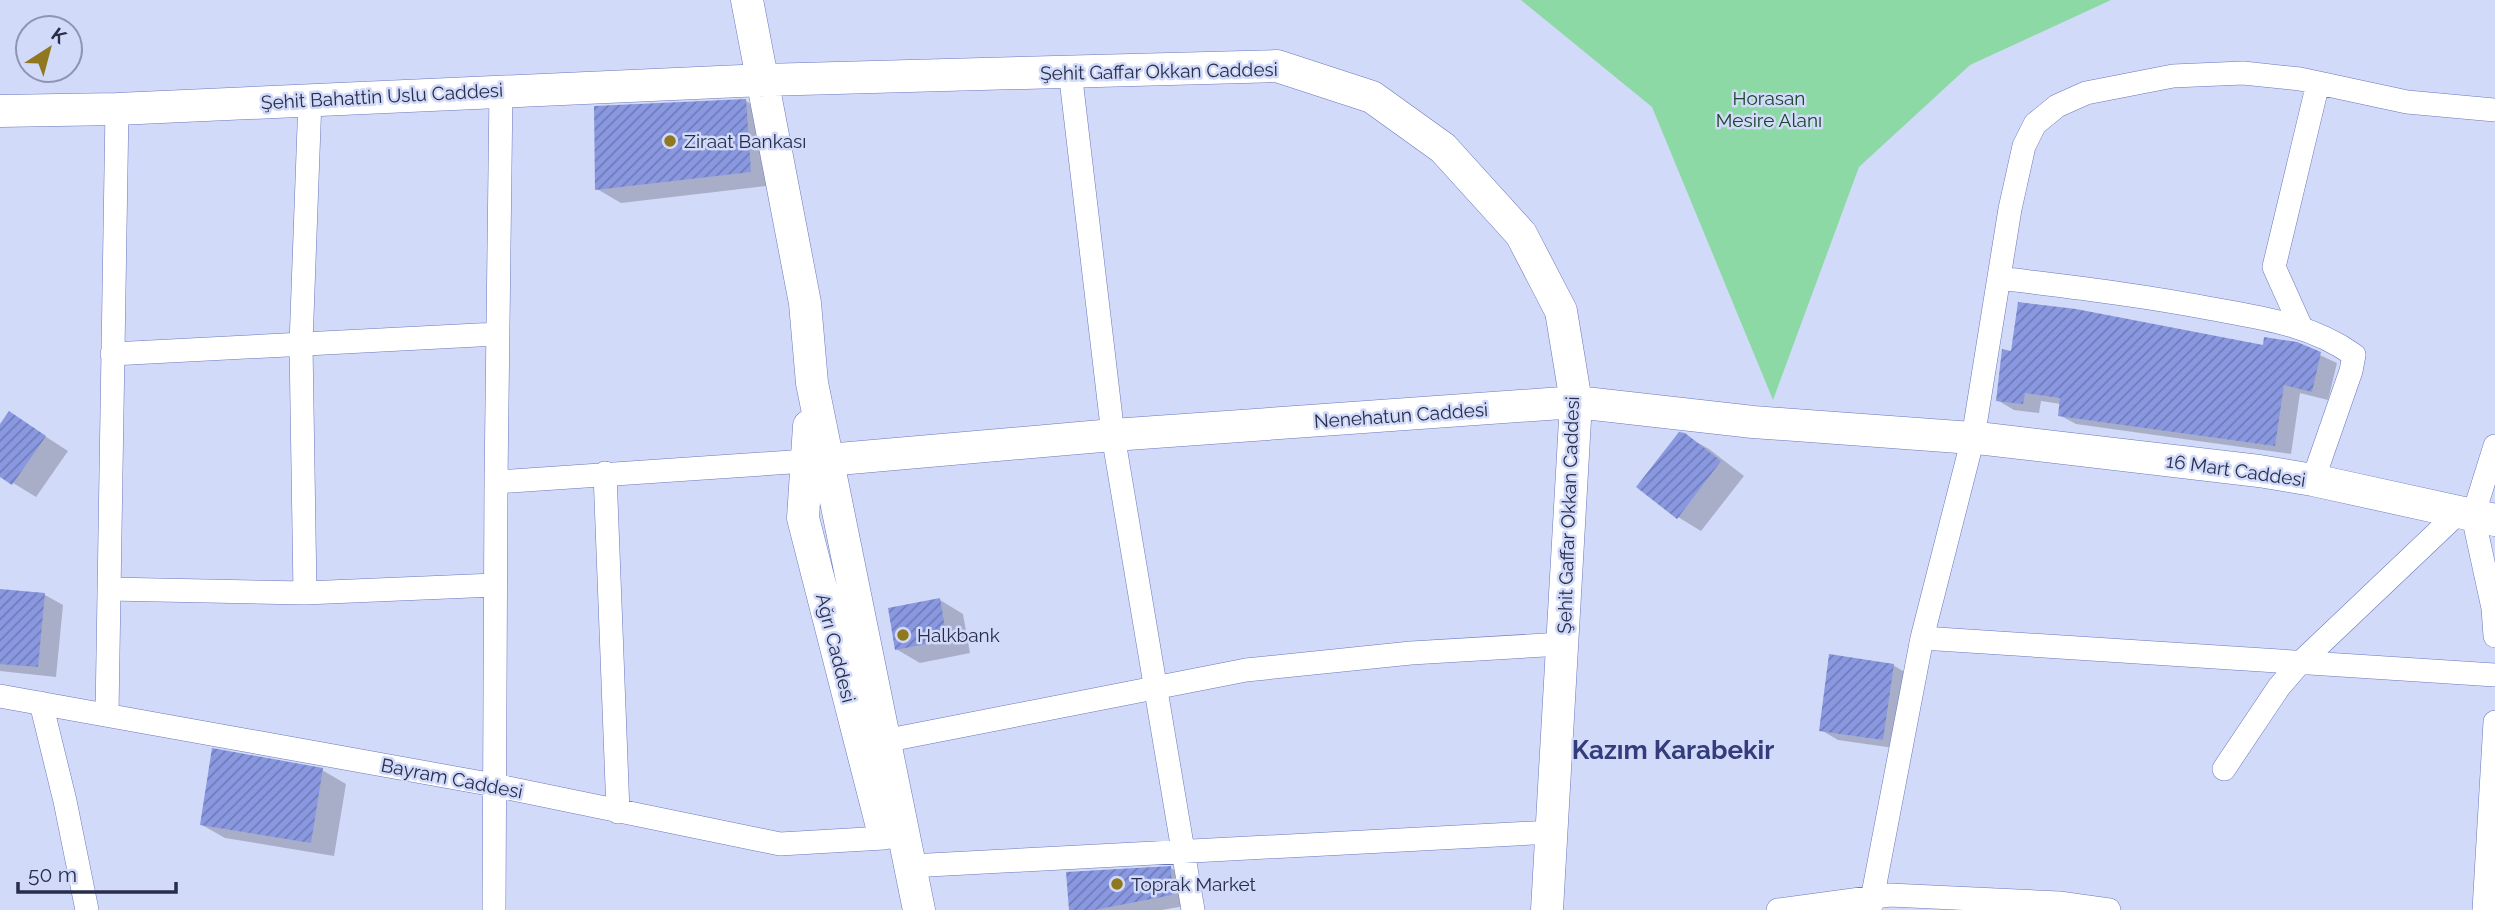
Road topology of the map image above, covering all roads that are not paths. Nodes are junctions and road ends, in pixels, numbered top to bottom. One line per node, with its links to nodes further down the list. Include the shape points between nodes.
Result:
1 (747, 0): 3 (street, Ağrı Caddesi)
2 (1070, 71): 3 (street, Şehit Gaffar Okkan Caddesi); 15 (street, Şehit Gaffar Okkan Caddesi, via 1277,66 1373,97 1443,148 1521,233 1561,311); 16 (street)
3 (764, 80): 5 (street, Şehit Bahattin Uslu Caddesi); 19 (street, Ağrı Caddesi, via 805,303)
4 (2318, 83): 8 (street, via 2407,102); 10 (street, via 2243,73 2173,76 2086,93 2057,106 2035,124 2024,146); 11 (street, via 2274,267)
5 (501, 90): 6 (street, Şehit Bahattin Uslu Caddesi); 12 (street)
6 (310, 99): 7 (street, Şehit Bahattin Uslu Caddesi); 13 (street)
7 (117, 109): 9 (street, Şehit Bahattin Uslu Caddesi); 14 (street)
8 (2495, 110)
9 (0, 111)
10 (1999, 278): 11 (street, via 2180,302); 17 (street)
11 (2301, 327): 21 (street, via 2354,355)
12 (497, 334): 13 (street); 22 (street)
13 (301, 344): 14 (street); 26 (street)
14 (112, 354): 25 (street)
15 (1576, 402): 16 (street, Nenehatun Caddesi); 17 (street, Nenehatun Caddesi); 29 (street, Şehit Gaffar Okkan Caddesi)
16 (1113, 435): 19 (street, Nenehatun Caddesi); 32 (street)
17 (1973, 439): 21 (street, 16 Mart Caddesi); 28 (street)
18 (2495, 446): 23 (street)
19 (817, 460): 20 (street); 37 (street, Ağrı Caddesi); 42 (street, Ağrı Caddesi, via 803,518)
20 (605, 473): 22 (street); 40 (street)
21 (2313, 480): 23 (street, 16 Mart Caddesi)
22 (496, 482): 24 (street)
23 (2475, 516): 27 (street); 30 (street)
24 (495, 584): 26 (street); 39 (street)
25 (109, 589): 26 (street); 35 (street)
26 (305, 593)
27 (2495, 636)
28 (1922, 638): 30 (street); 45 (street)
29 (1562, 644): 32 (street, via 1246,670); 41 (street, Şehit Gaffar Okkan Caddesi)
30 (2298, 664): 31 (street); 38 (street)
31 (2495, 675)
32 (1155, 687): 37 (street); 43 (street)
33 (0, 696): 34 (street, Bayram Caddesi)
34 (41, 703): 35 (street, Bayram Caddesi); 46 (street)
35 (107, 714): 39 (street, Bayram Caddesi)
36 (2495, 722): 54 (street)
37 (884, 741): 42 (street, Ağrı Caddesi)
38 (2224, 769)
39 (494, 785): 40 (street, Bayram Caddesi); 47 (street)
40 (618, 812): 42 (street, Bayram Caddesi, via 780,844)
41 (1552, 832): 43 (street); 51 (street, Şehit Gaffar Okkan Caddesi)
42 (894, 837): 44 (street, Ağrı Caddesi); 48 (street, Ağrı Caddesi)
43 (1183, 852): 44 (street); 50 (street)
44 (910, 866): 49 (street, Ağrı Caddesi)
45 (1871, 904): 52 (street); 53 (street, via 1890,895 2059,903)
46 (88, 910)
47 (494, 910)
48 (898, 910)
49 (919, 910)
50 (1193, 910)
51 (1547, 910)
52 (1778, 910)
53 (2109, 910)
54 (2484, 910)

